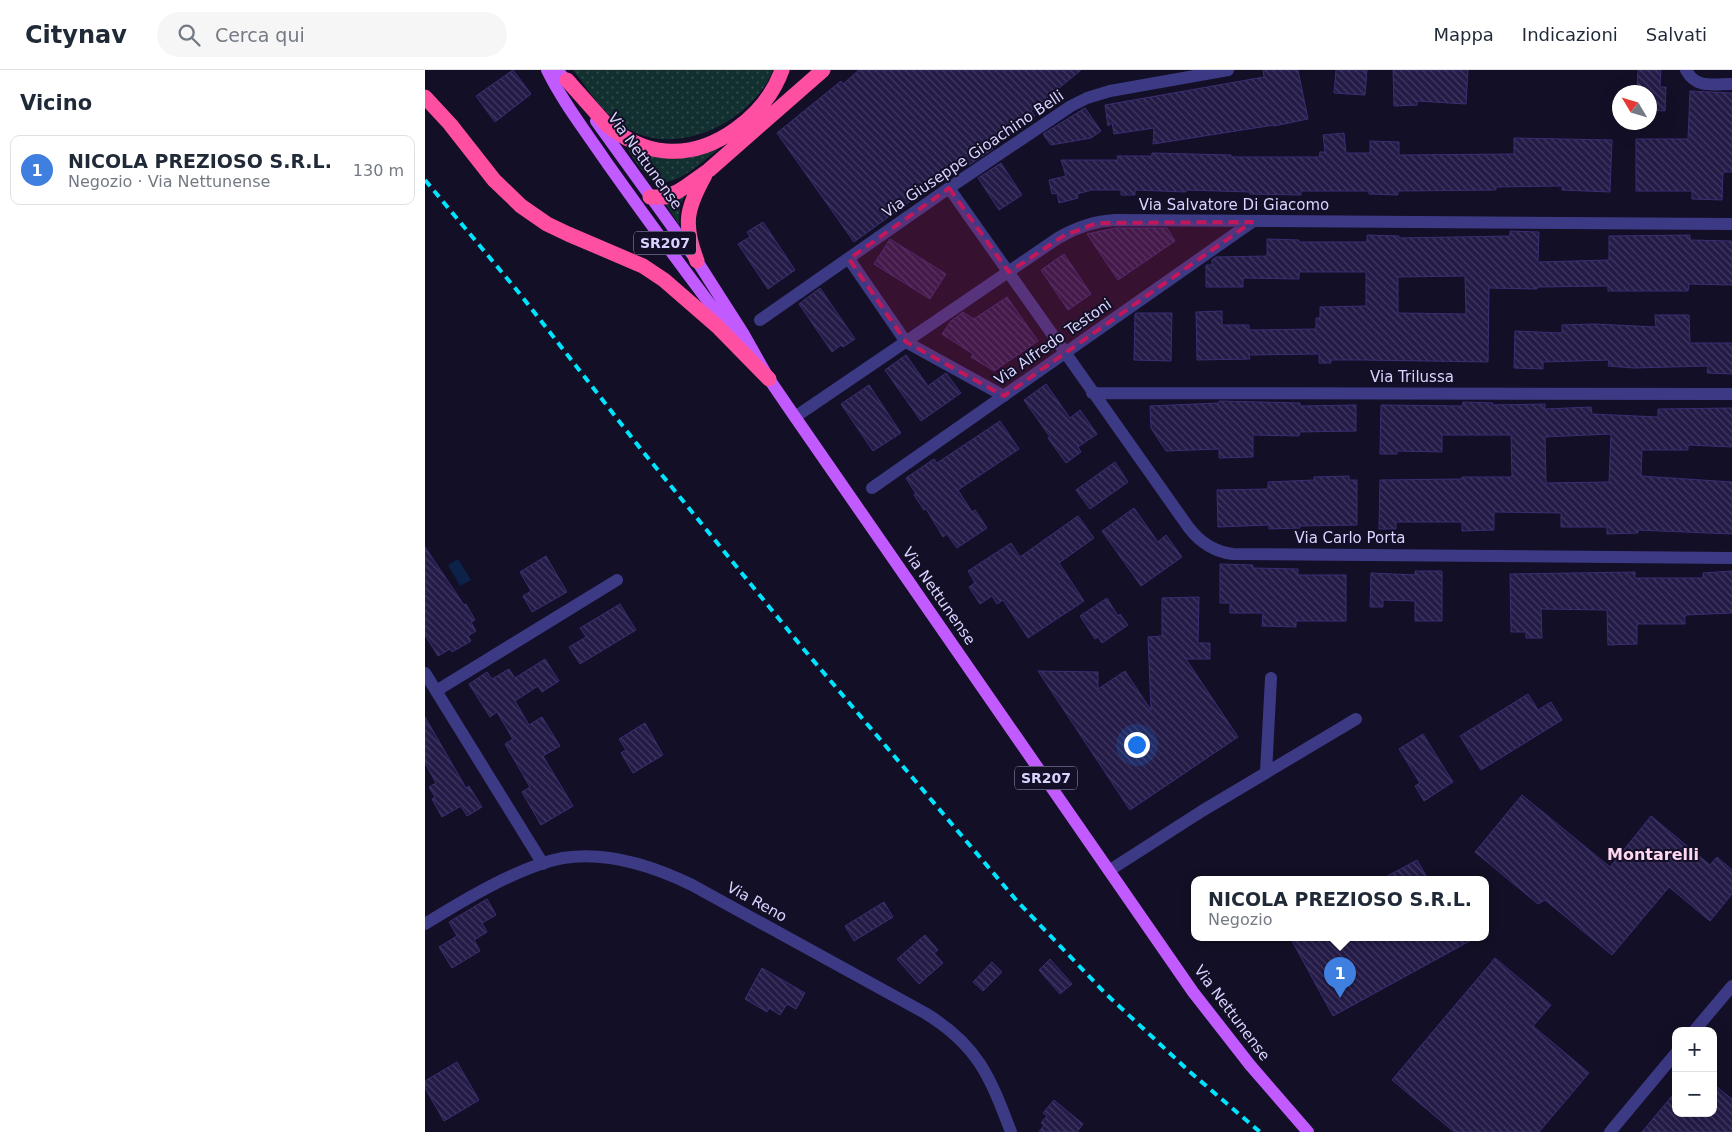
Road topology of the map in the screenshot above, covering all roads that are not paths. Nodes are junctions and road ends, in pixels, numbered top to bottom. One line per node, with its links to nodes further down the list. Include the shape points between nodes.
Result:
1 (547, 70): 9 (main road, SR207)
2 (782, 70): 6 (highway, via 770,95 741,125 706,145 677,151 653,149 614,131)
3 (823, 70): 10 (highway)
4 (1228, 70): 11 (street, Via Giuseppe Gioachino Belli, via 1087,98)
5 (1688, 74): 7 (street, via 1702,84)
6 (562, 75): 12 (main road, Via Nettunense / SR207)
7 (1732, 84)
8 (425, 97): 21 (highway, via 494,180 521,206 568,234 643,266 664,280 717,326)
9 (566, 103): 12 (main road, via 635,186); 21 (main road, SR207, via 708,302)
10 (709, 170): 12 (highway, via 677,192 665,197); 16 (highway, via 694,195 688,220 688,236)
11 (949, 188): 15 (street, Via Giuseppe Gioachino Belli); 17 (street, Via Carlo Porta)
12 (650, 196): 16 (main road, Via Nettunense / SR207)
13 (1253, 222): 14 (street, Via Salvatore Di Giacomo); 17 (street, Via Salvatore Di Giacomo, via 1097,222 1065,235); 20 (street, Via Alfredo Testoni)
14 (1732, 224)
15 (849, 259): 18 (street, Via Giuseppe Gioachino Belli); 19 (street)
16 (697, 261): 21 (main road, Via Nettunense / SR207)
17 (1009, 272): 19 (street, Via Salvatore Di Giacomo); 20 (street, Via Carlo Porta)
18 (761, 320)
19 (906, 342): 24 (street); 25 (street, Via Salvatore Di Giacomo)
20 (1065, 354): 22 (street, Via Carlo Porta); 24 (street, Via Alfredo Testoni)
21 (769, 379): 25 (main road, Via Nettunense / SR207)
22 (1092, 393): 23 (street, Via Trilussa); 27 (street, Via Carlo Porta, via 1189,528 1209,546 1222,552)
23 (1732, 394)
24 (1004, 396): 26 (street, Via Alfredo Testoni)
25 (795, 417): 35 (main road, Via Nettunense / SR207)
26 (872, 488)
27 (1732, 558)
28 (617, 580): 31 (street)
29 (425, 673): 31 (street)
30 (1271, 678): 33 (street)
31 (436, 691): 34 (street)
32 (1356, 719): 33 (street)
33 (1266, 772): 35 (street)
34 (543, 864): 36 (street, Via Reno, via 501,882); 40 (street, Via Reno, via 564,858 589,857 631,863 669,874 925,1013 957,1036 975,1056)
35 (1109, 870): 41 (main road, Via Nettunense / SR207, via 1193,992)
36 (425, 924)
37 (1732, 986): 38 (street)
38 (1697, 1027)
39 (1672, 1058): 42 (street)
40 (1011, 1132)
41 (1308, 1132)
42 (1610, 1132)

